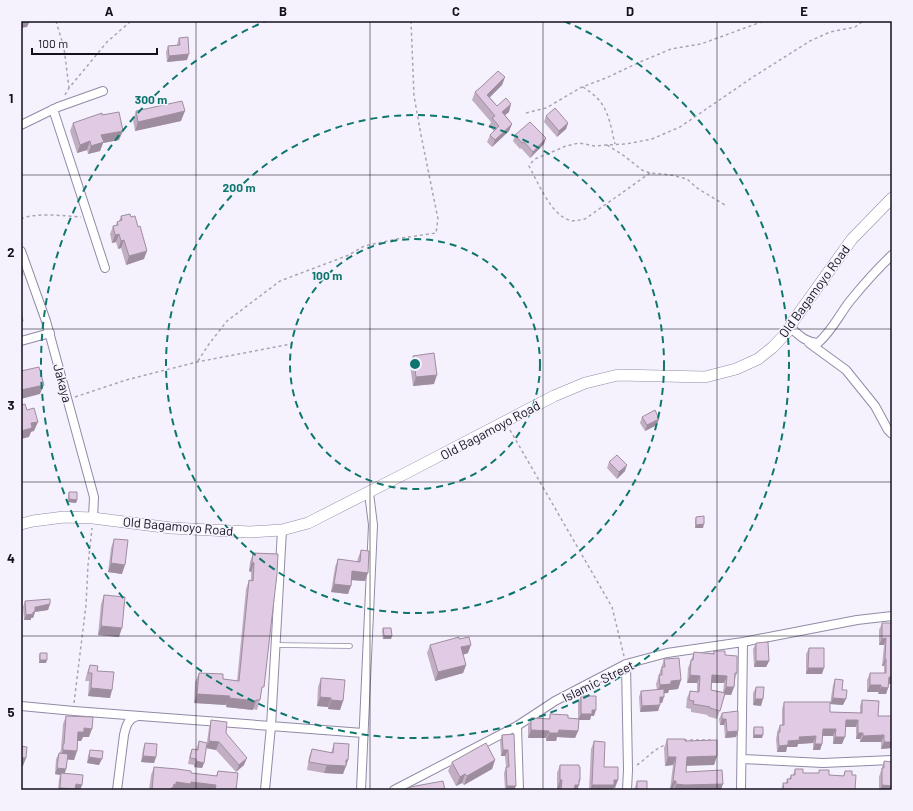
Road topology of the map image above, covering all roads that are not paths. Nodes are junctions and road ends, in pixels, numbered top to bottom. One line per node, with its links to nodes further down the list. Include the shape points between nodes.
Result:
1 (103, 91): 2 (street)
2 (55, 108): 3 (street); 7 (street)
3 (21, 125)
4 (892, 198): 8 (street, Old Bagamoyo Road, via 852,239)
5 (21, 250): 9 (street, Jakaya)
6 (892, 255): 10 (street, via 850,301 826,336 818,343)
7 (105, 268)
8 (790, 327): 10 (street); 13 (street, Old Bagamoyo Road, via 774,347 758,359 736,369 705,377 618,375 585,383 554,396)
9 (50, 333): 11 (street); 14 (street, Jakaya, via 94,498)
10 (803, 339): 12 (street, via 846,370 875,406)
11 (21, 341)
12 (892, 434)
13 (369, 493): 16 (street, Old Bagamoyo Road, via 308,523); 26 (street, via 373,524)
14 (93, 518): 15 (street, Old Bagamoyo Road, via 64,517); 16 (street, Old Bagamoyo Road, via 179,528 250,532)
15 (21, 524)
16 (282, 530): 19 (street)
17 (892, 616): 18 (street, Islamic Street, via 856,620)
18 (743, 642): 21 (street, Islamic Street, via 667,653); 27 (street)
19 (276, 645): 20 (lane); 24 (street)
20 (350, 646)
21 (626, 664): 25 (street, Islamic Street, via 555,701); 34 (street)
22 (21, 706): 23 (street)
23 (143, 715): 24 (street); 29 (street, via 136,716 126,724)
24 (272, 726): 26 (street); 30 (street)
25 (517, 726): 32 (street, Islamic Street); 33 (street)
26 (363, 733): 31 (street)
27 (742, 759): 28 (street, via 823,762); 35 (street)
28 (892, 760)
29 (117, 790)
30 (265, 790)
31 (361, 790)
32 (394, 790)
33 (519, 790)
34 (626, 790)
35 (741, 790)

